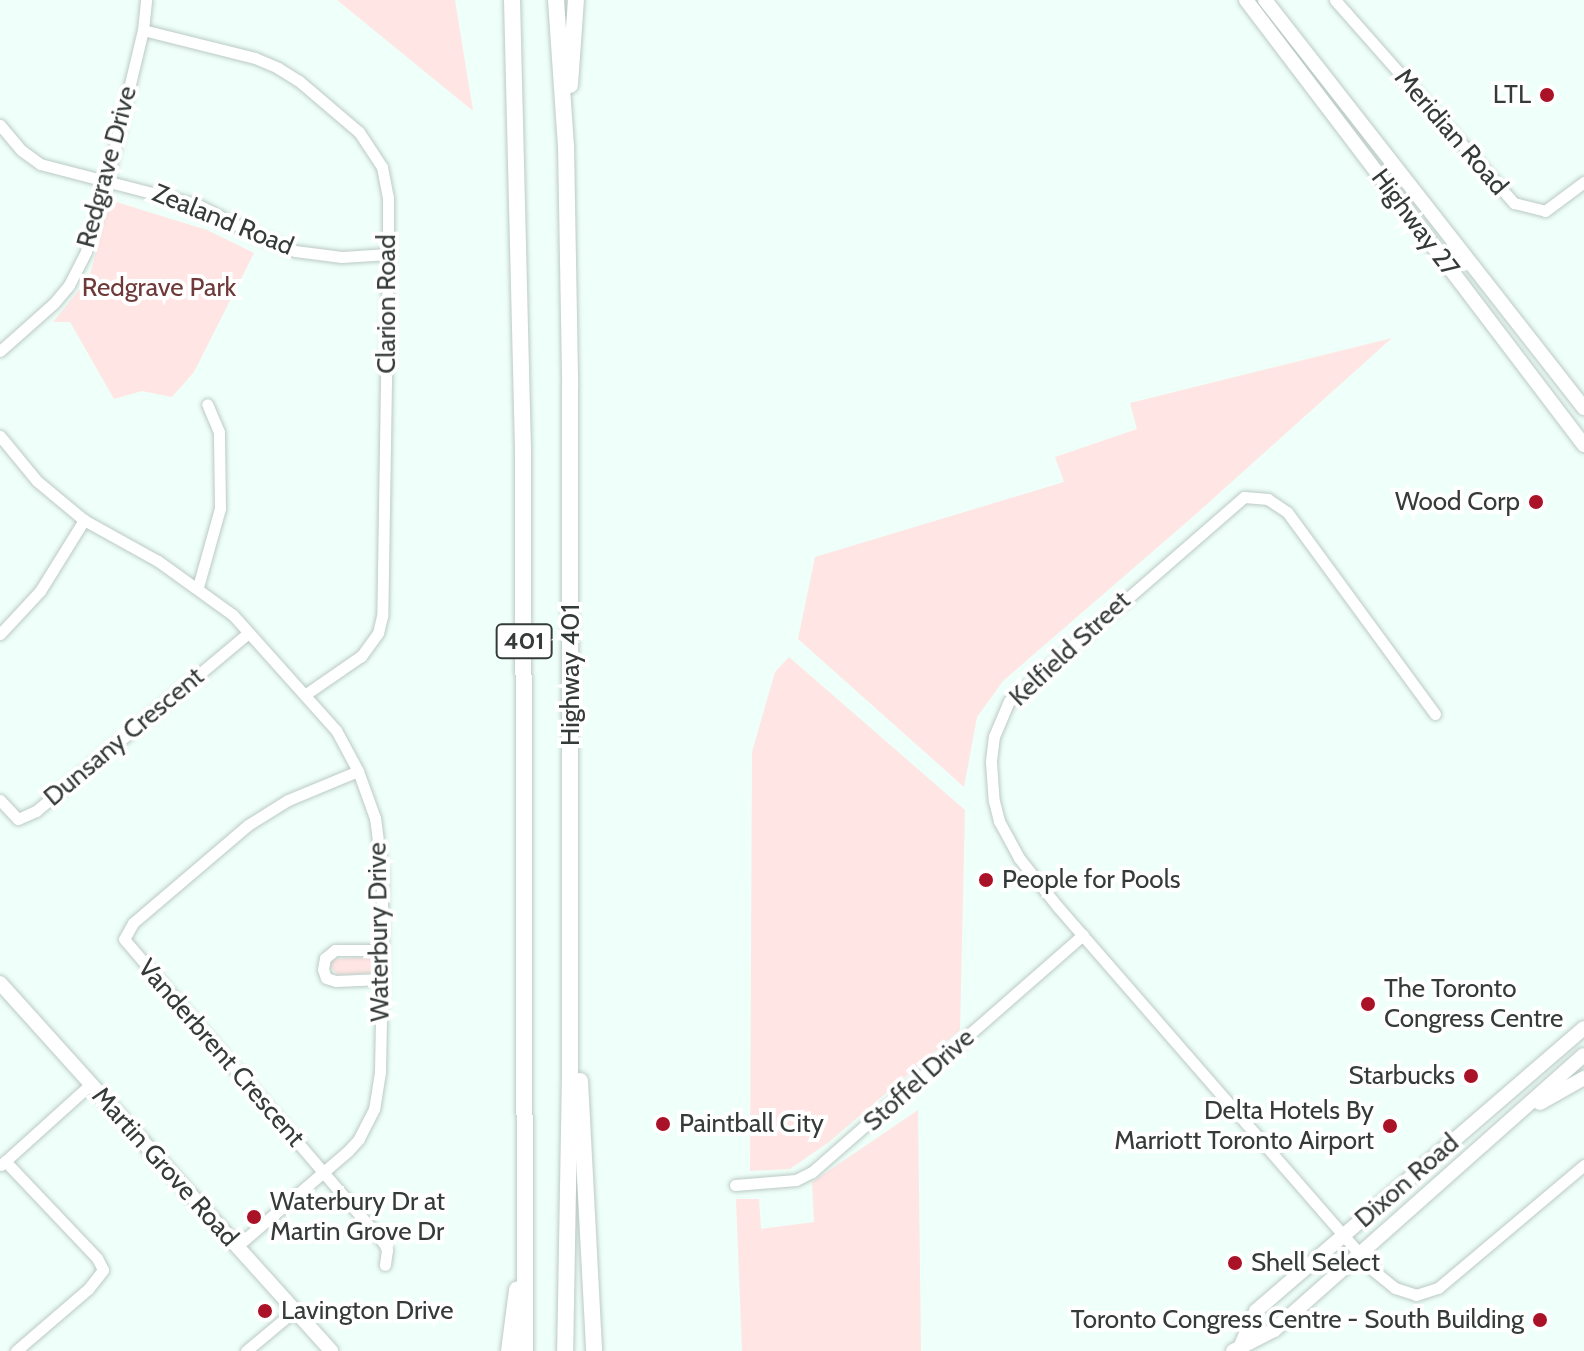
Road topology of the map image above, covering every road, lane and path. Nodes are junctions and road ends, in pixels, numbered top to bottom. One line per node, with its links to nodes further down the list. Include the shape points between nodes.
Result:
1 (146, 0): 8 (street, Redgrave Drive)
2 (512, 0): 45 (highway, Highway 401 / 401, via 522,289)
3 (556, 0): 10 (highway, Highway 401 / 401)
4 (576, 0): 10 (highway)
5 (1246, 0): 20 (main road, Highway 27)
6 (1265, 0): 15 (main road, Highway 27)
7 (1335, 0): 12 (street, Meridian Road, via 1514,203 1545,211)
8 (143, 30): 11 (street, Redgrave Drive); 13 (street, Clarion Road, via 278,68 354,128 382,167)
9 (0, 125): 11 (street, Zealand Road, via 40,164)
10 (566, 146): 31 (highway, Highway 401 / 401)
11 (107, 180): 13 (street, Zealand Road, via 198,205 295,251 342,257); 14 (street, Redgrave Drive, via 93,231 69,285 37,322)
12 (1584, 182)
13 (388, 254): 25 (street, Clarion Road, via 382,616 378,633 361,656)
14 (0, 351)
15 (1559, 377): 16 (main road); 18 (main road, Highway 27)
16 (1584, 396)
17 (207, 404): 22 (street, via 219,432 220,508)
18 (1584, 408)
19 (0, 436): 21 (street, Waterbury Drive, via 37,481)
20 (1584, 445)
21 (84, 520): 22 (street, Waterbury Drive); 24 (street, via 40,591)
22 (198, 587): 23 (street, Waterbury Drive)
23 (248, 633): 25 (street, Waterbury Drive); 28 (street, Dunsany Crescent, via 36,811 18,819)
24 (0, 634)
25 (306, 694): 27 (street, Waterbury Drive, via 336,730)
26 (1435, 714): 29 (street, Kelfield Street, via 1287,512 1268,499 1244,497 1024,686 1000,717 991,762 999,821 1019,858)
27 (358, 771): 30 (street, Waterbury Drive, via 379,837); 42 (street, Vanderbrent Crescent, via 288,800 248,825 133,923 124,939)
28 (0, 800)
29 (1083, 935): 43 (street, Stoffel Drive, via 812,1172 796,1180); 44 (street, Kelfield Street)
30 (381, 950): 32 (street, Waterbury Drive); 32 (street, via 335,950 325,958 323,969 326,978 336,981)
31 (570, 966): 56 (highway, Highway 401 / 401); 57 (highway)
32 (382, 979): 42 (street, Waterbury Drive, via 374,1109 359,1139)
33 (0, 983): 38 (main road, Martin Grove Road)
34 (1584, 1028): 35 (main road, Dixon Road)
35 (1559, 1051): 36 (main road); 44 (main road, Dixon Road)
36 (1579, 1060): 39 (main road, Dixon Road)
37 (1584, 1078): 39 (main road)
38 (90, 1085): 40 (street); 46 (main road, Martin Grove Road)
39 (1515, 1118): 47 (main road, Dixon Road)
40 (2, 1163): 51 (street, via 103,1270)
41 (1584, 1165): 47 (street, Kelfield Street, via 1430,1292 1399,1291)
42 (322, 1171): 46 (street, Waterbury Drive); 48 (street, via 384,1243)
43 (735, 1185)
44 (1344, 1236): 47 (street, Kelfield Street); 50 (main road, Dixon Road, via 1256,1311)
45 (525, 1245): 54 (highway); 55 (highway, Highway 401 / 401)
46 (237, 1246): 49 (main road, Martin Grove Road)
47 (1360, 1255): 50 (main road, Dixon Road, via 1274,1330)
48 (385, 1265)
49 (295, 1310): 52 (street); 53 (main road, Martin Grove Road)
50 (1238, 1347)
51 (16, 1351)
52 (246, 1351)
53 (331, 1351)
54 (509, 1351)
55 (525, 1351)
56 (565, 1351)
57 (594, 1351)

